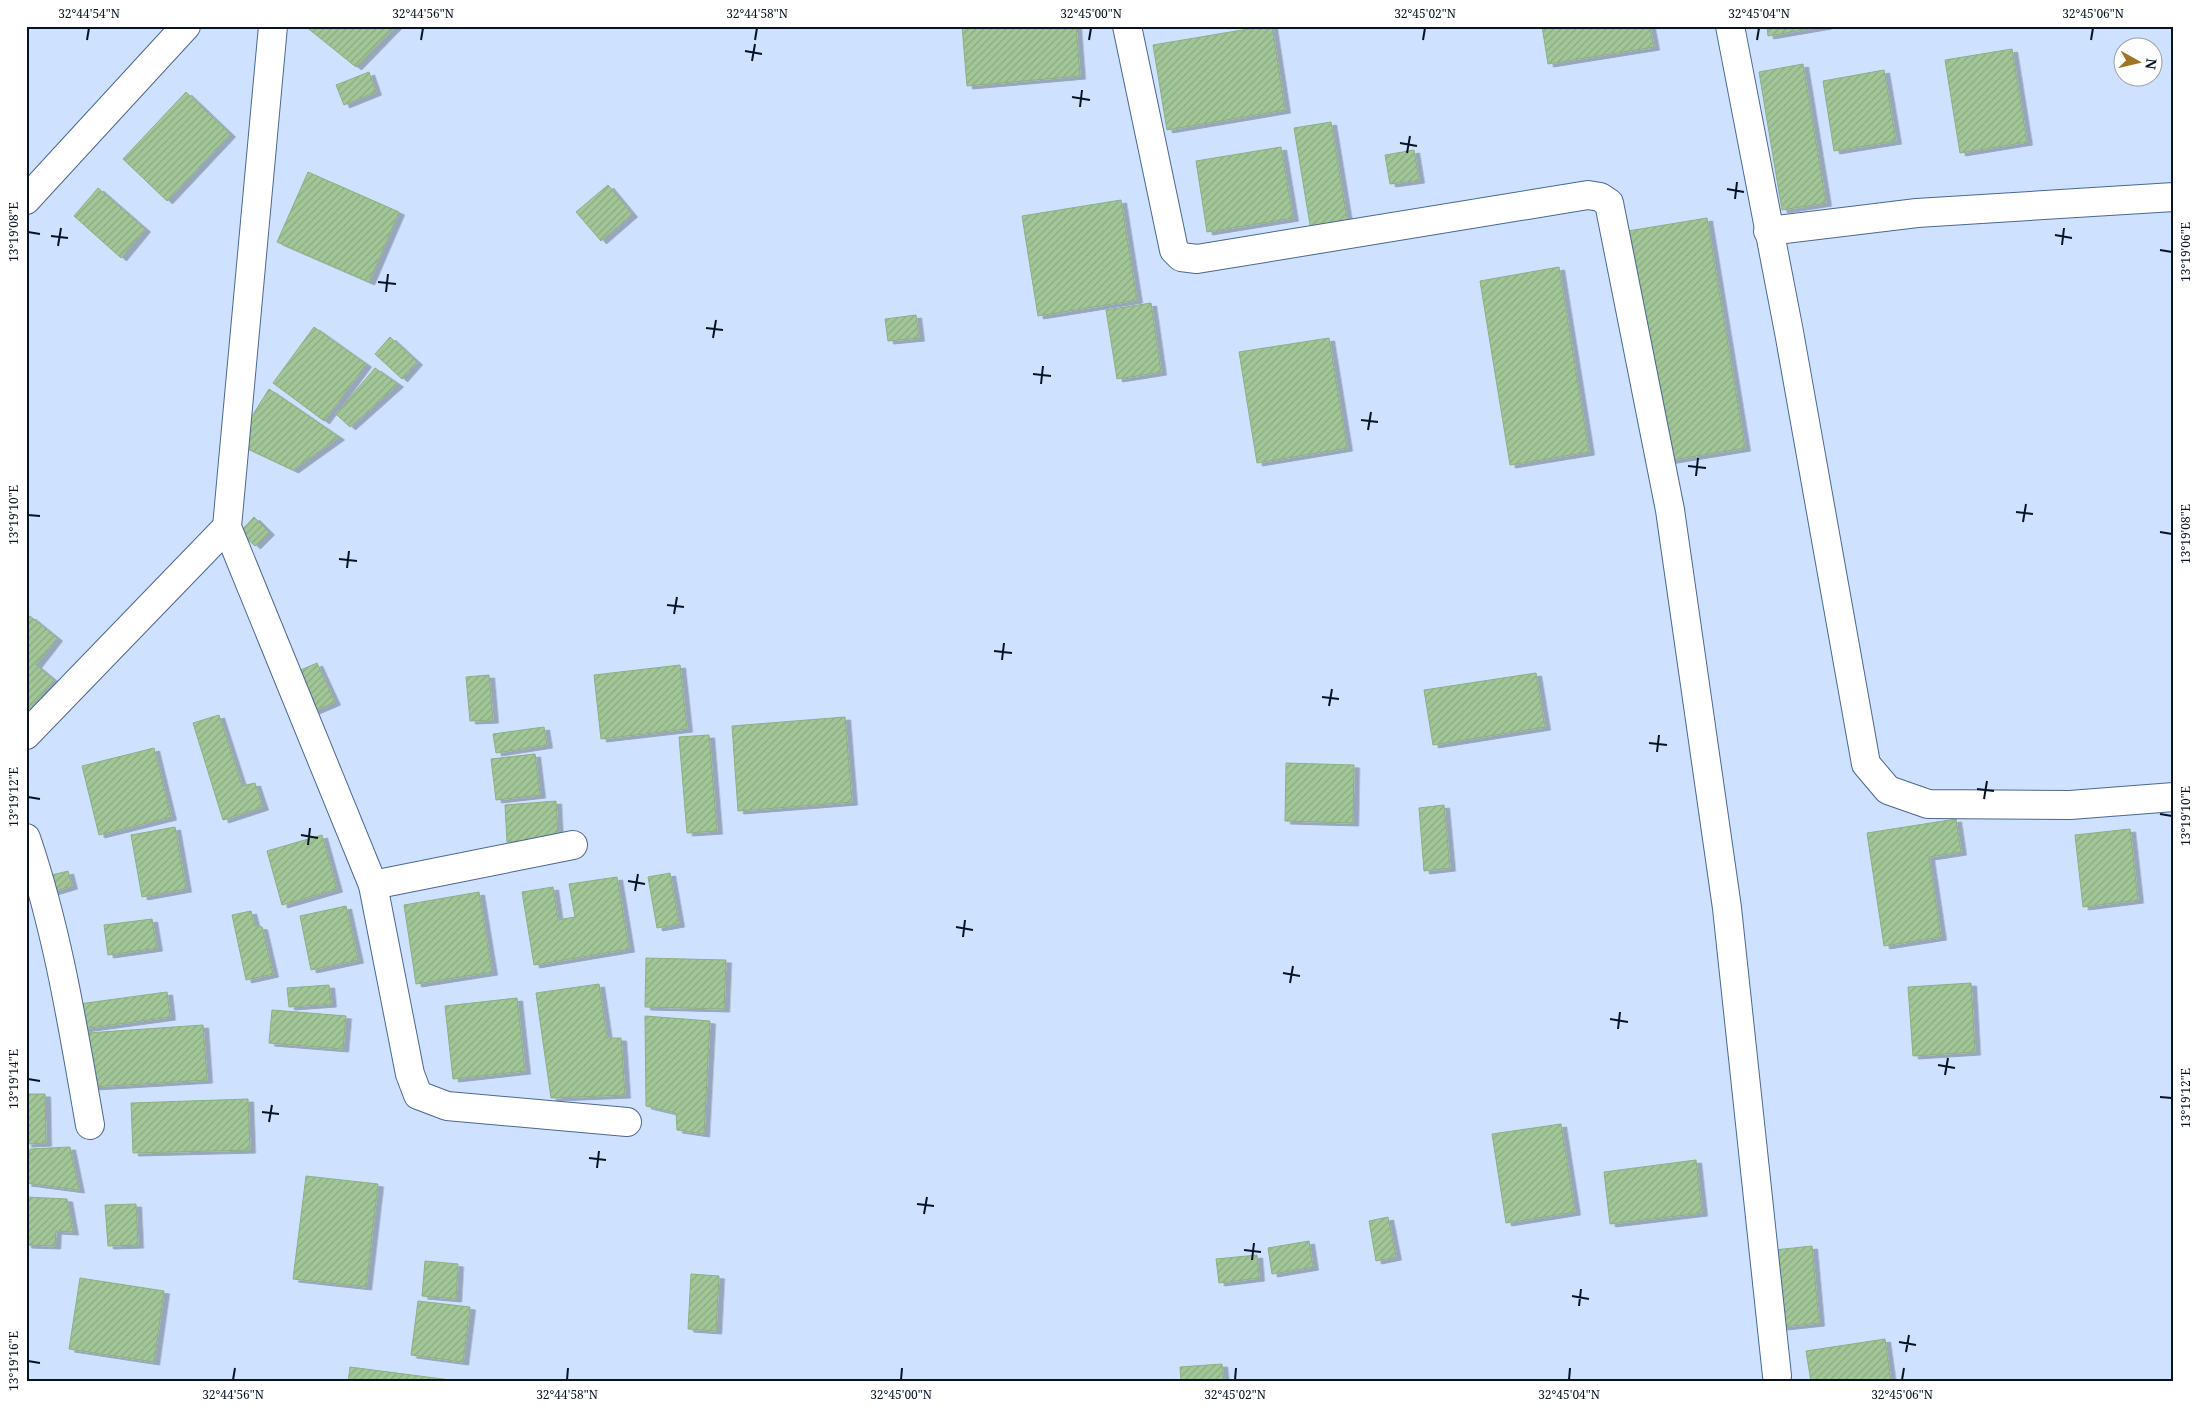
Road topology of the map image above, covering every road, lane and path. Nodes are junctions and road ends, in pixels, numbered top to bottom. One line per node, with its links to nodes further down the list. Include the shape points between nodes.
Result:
1 (186, 26): 6 (street)
2 (272, 26): 8 (street)
3 (1127, 26): 16 (street, via 1174,250 1180,258 1197,259 1588,195 1609,203 1670,510 1711,792 1727,908)
4 (1730, 26): 7 (street)
5 (2174, 198): 7 (street, via 1917,213)
6 (26, 200)
7 (1768, 231): 10 (street, via 1866,764 1888,790 1928,804 2070,805)
8 (227, 527): 9 (street); 13 (street)
9 (26, 735)
10 (2174, 797)
11 (26, 838): 15 (street, via 42,884 62,966)
12 (573, 845): 13 (street)
13 (373, 884): 14 (street, via 410,1074 418,1095 447,1106)
14 (627, 1122)
15 (90, 1125)
16 (1777, 1376)

